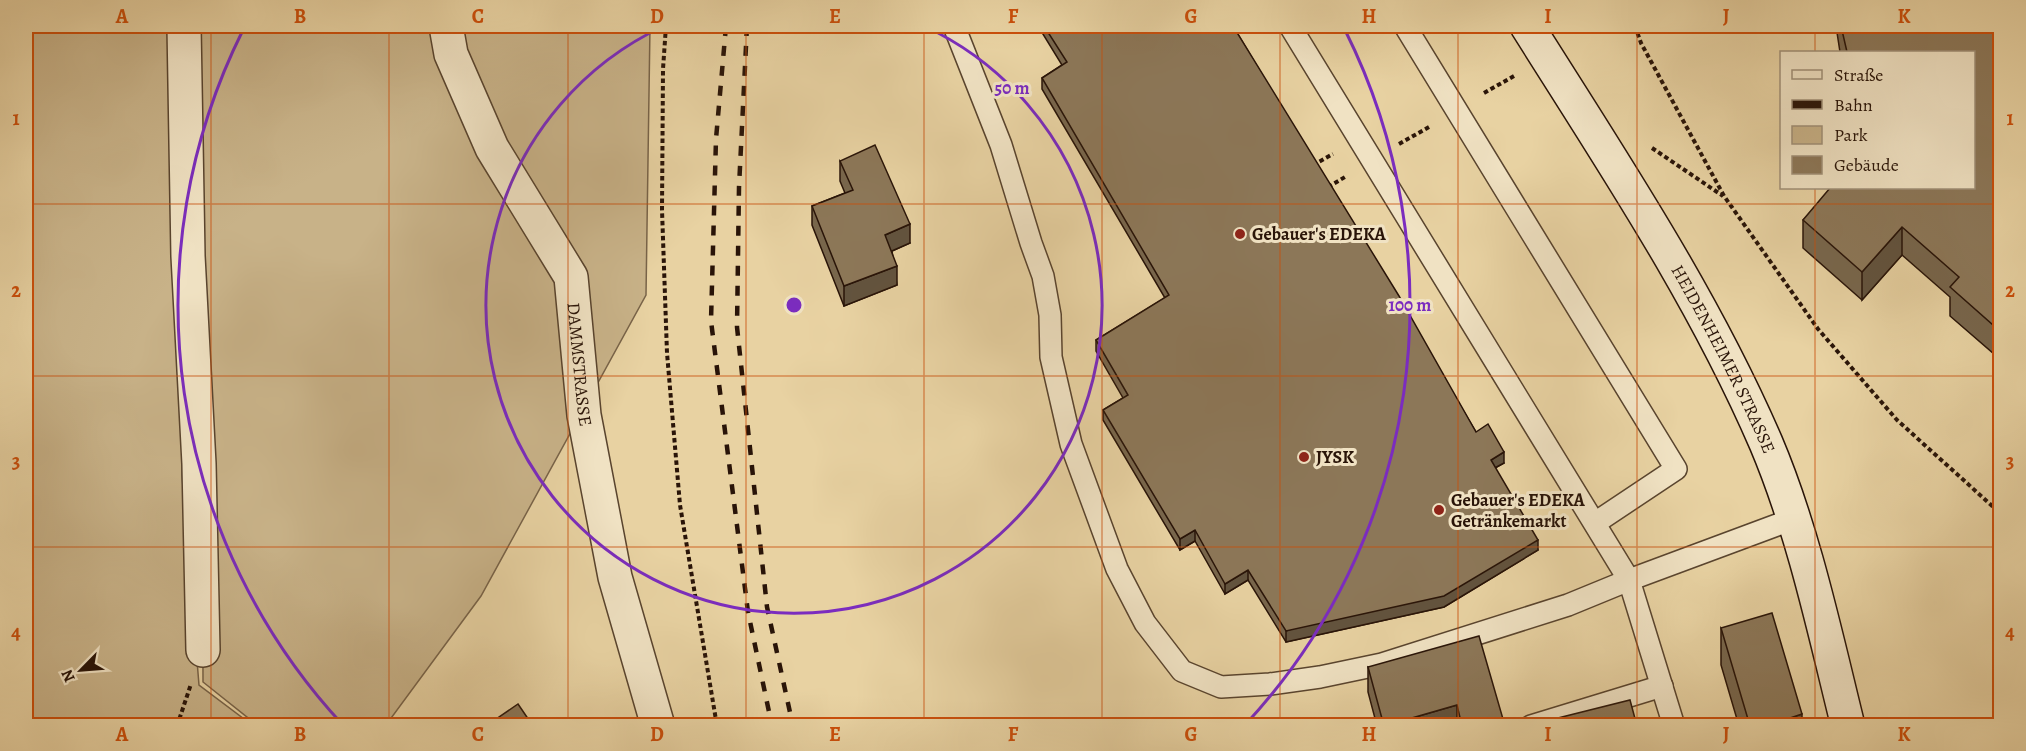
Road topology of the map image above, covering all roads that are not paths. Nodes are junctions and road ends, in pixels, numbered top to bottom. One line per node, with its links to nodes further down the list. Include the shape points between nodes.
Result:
1 (184, 26): 10 (street)
2 (446, 26): 12 (street, DAMMSTRASSE, via 451,54 492,148 571,277 584,416 610,554)
3 (954, 26): 9 (lane, via 1001,145 1043,276 1050,315 1051,357 1071,444 1116,569 1145,622 1182,670 1221,687 1320,677 1382,664 1569,605)
4 (1290, 26): 8 (lane)
5 (1405, 26): 8 (lane, via 1676,469)
6 (1527, 26): 7 (street, HEIDENHEIMER STRASSE, via 1655,228 1727,357 1767,445)
7 (1793, 519): 9 (lane); 15 (street, HEIDENHEIMER STRASSE)
8 (1595, 523): 9 (lane)
9 (1629, 580): 11 (lane)
10 (202, 650)
11 (1662, 686): 13 (lane); 14 (lane)
12 (658, 726)
13 (1531, 726)
14 (1674, 726)
15 (1848, 726)

